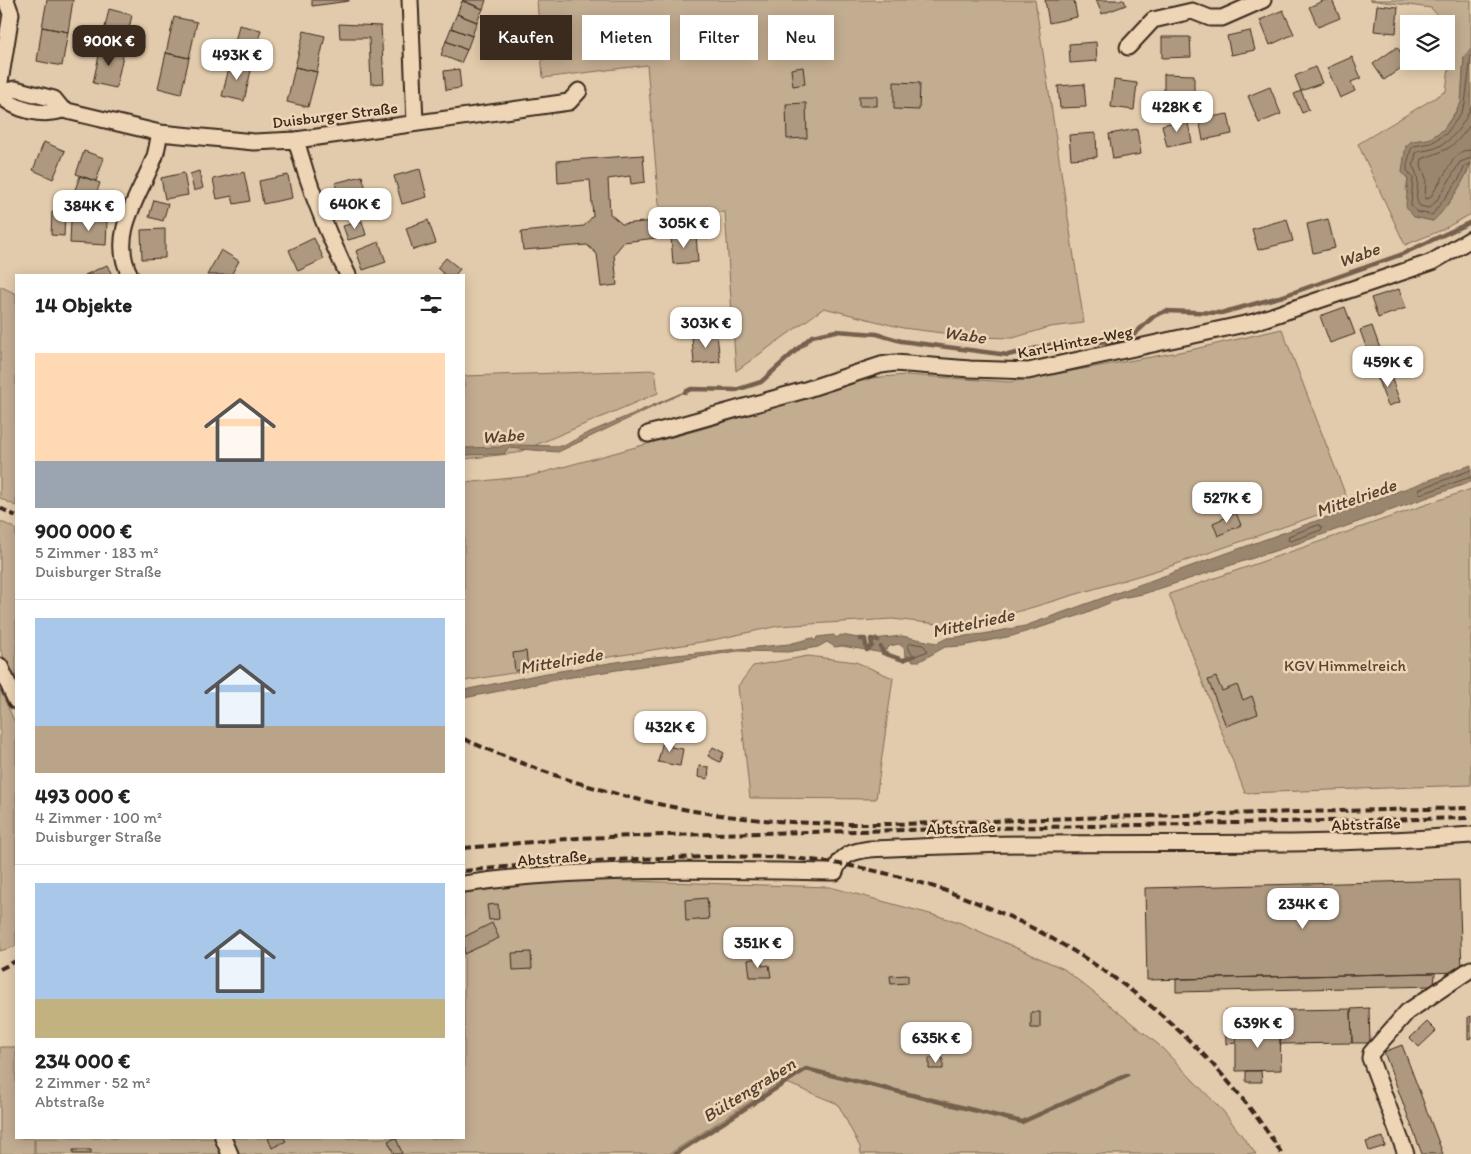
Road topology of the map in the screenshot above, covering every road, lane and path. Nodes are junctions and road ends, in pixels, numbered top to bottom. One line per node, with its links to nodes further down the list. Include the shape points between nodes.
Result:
1 (6, 0): 5 (street, via 12,14)
2 (410, 0): 8 (street)
3 (1263, 0): 4 (street, via 1222,18 1210,18 1192,11 1153,20)
4 (1128, 47)
5 (0, 82)
6 (579, 91): 8 (street, Duisburger Straße, via 569,102)
7 (0, 94): 9 (street, Duisburger Straße, via 9,104 27,110 50,115 62,110)
8 (415, 123): 10 (street, Duisburger Straße)
9 (160, 133): 10 (street, Duisburger Straße, via 254,142); 12 (street, via 155,155 125,225 122,243)
10 (296, 140): 13 (street, via 322,223)
11 (1471, 239): 14 (street, Karl-Hintze-Weg, via 1432,262 1254,322 1028,371 970,370 895,362)
12 (130, 274)
13 (348, 274)
14 (648, 434)
15 (0, 666): 16 (street)
16 (15, 699)
17 (1471, 835): 18 (street, Abtstraße, via 1276,844 1027,844 870,849 849,854 839,861 835,872 628,871)
18 (465, 884)
19 (1471, 969): 22 (street, via 1407,1012 1371,1053 1380,1087)
20 (223, 1139): 21 (street)
21 (230, 1154)
22 (1406, 1154)

